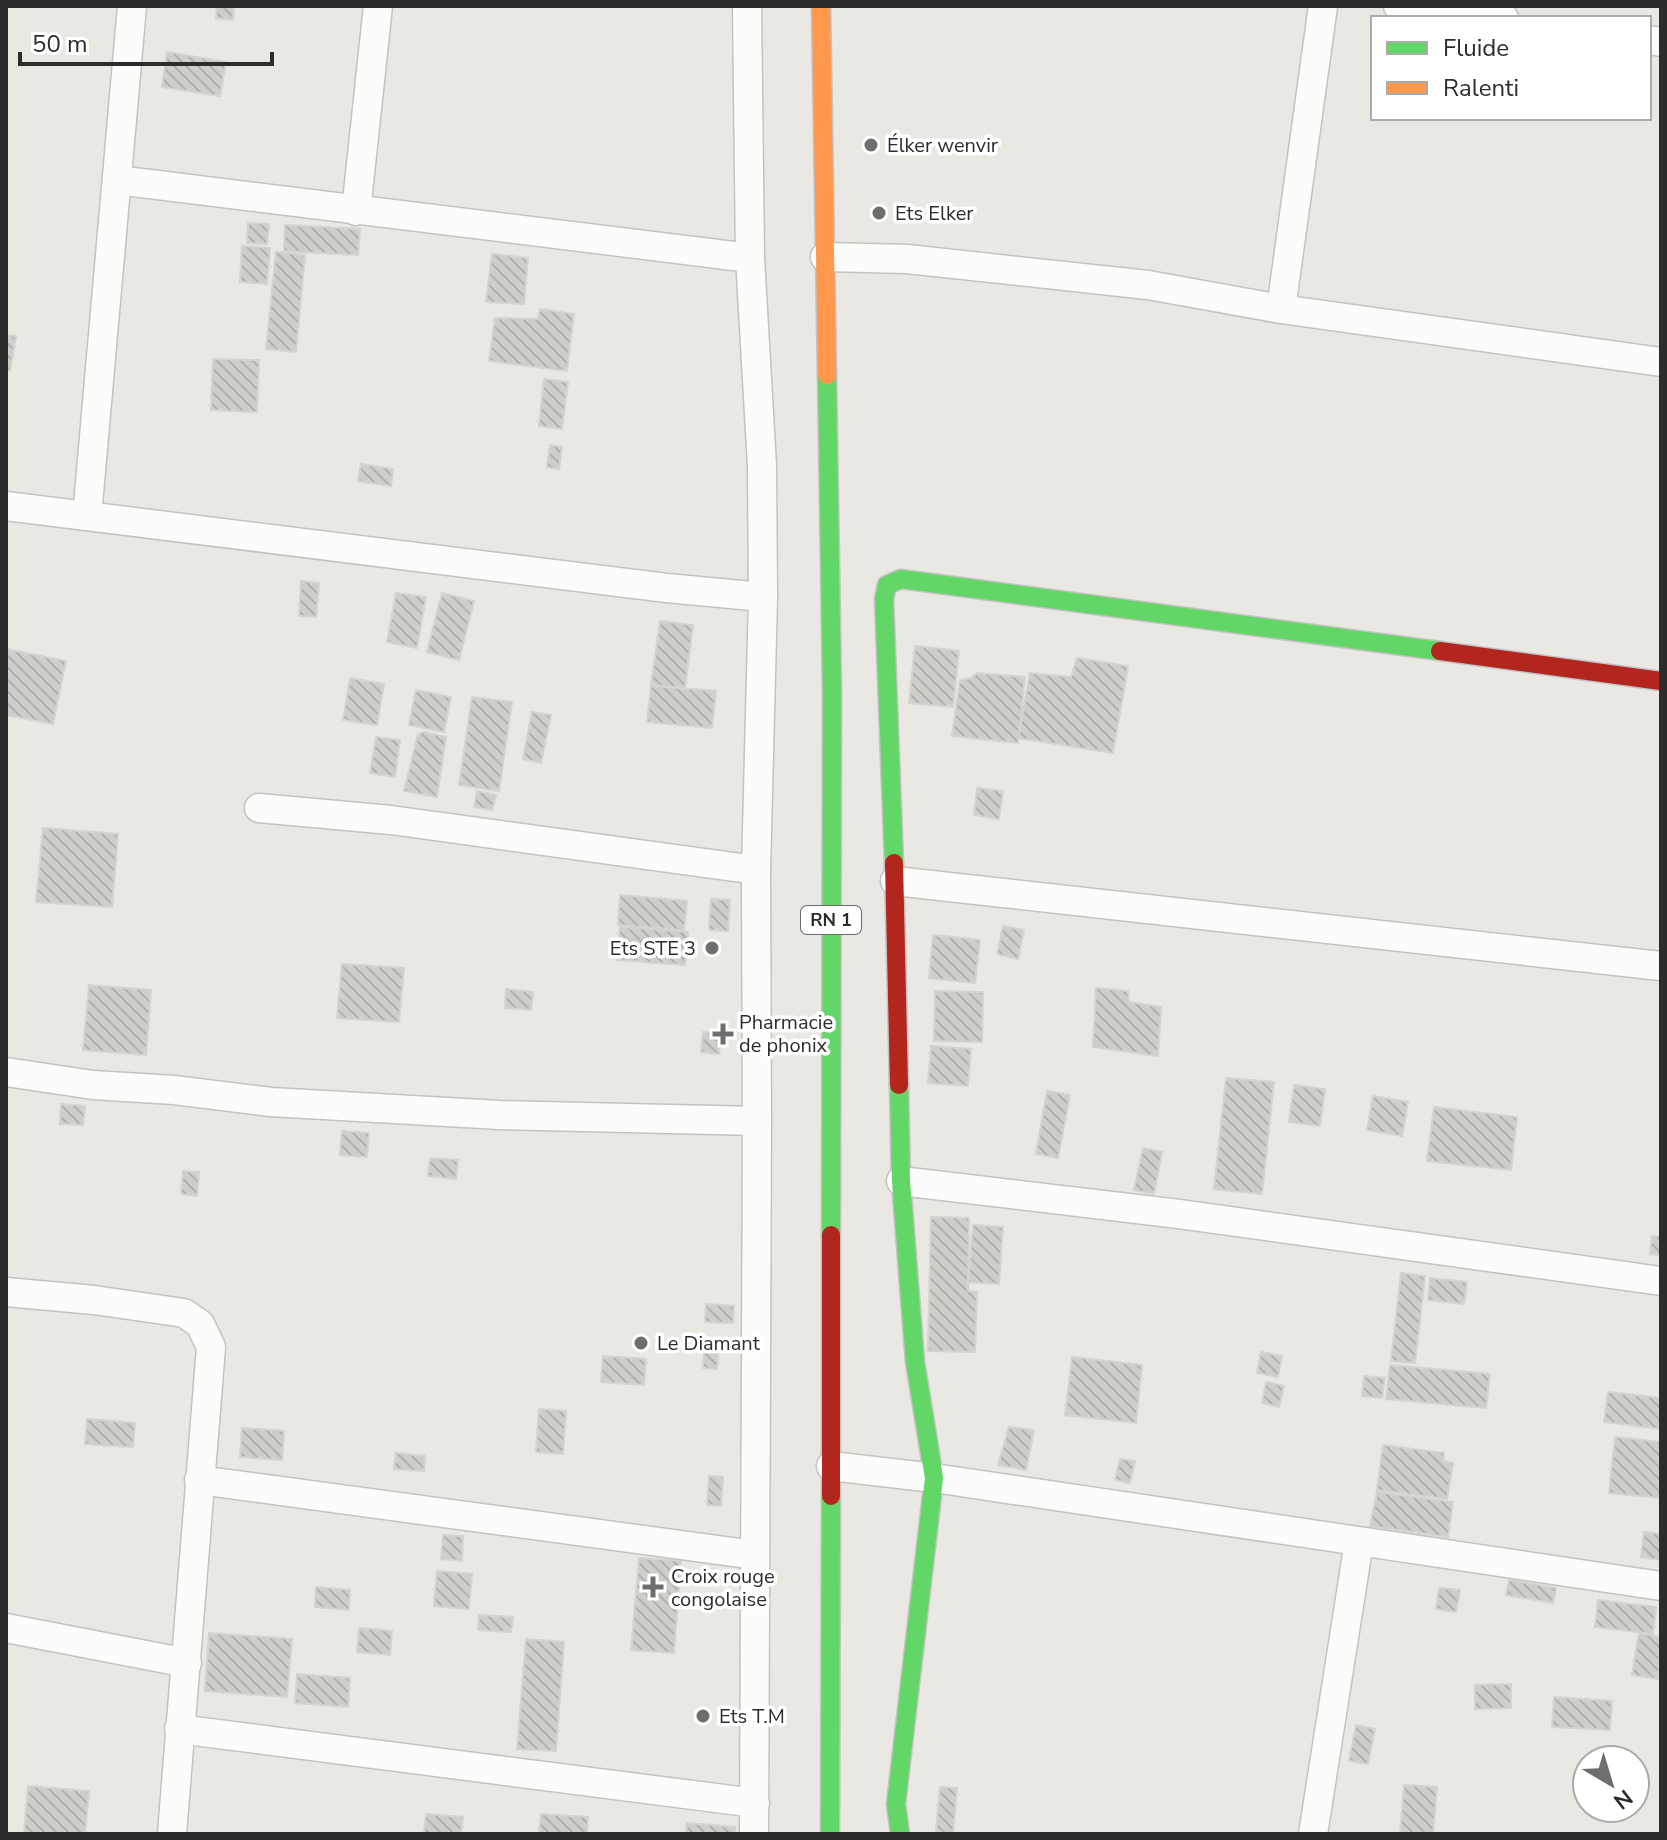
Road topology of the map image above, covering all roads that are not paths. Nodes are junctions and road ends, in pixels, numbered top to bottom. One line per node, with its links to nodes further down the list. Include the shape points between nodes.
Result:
1 (132, 6): 8 (street)
2 (378, 6): 9 (street)
3 (747, 6): 11 (street)
4 (821, 6): 10 (main road, RN 1)
5 (1323, 6): 12 (street)
6 (1398, 6): 7 (street)
7 (1486, 16)
8 (117, 180): 9 (street); 15 (street)
9 (356, 211): 11 (street)
10 (825, 257): 12 (street, via 907,259 1148,285); 27 (main road, RN 1, via 832,693)
11 (750, 258): 16 (street, via 762,466)
12 (1281, 309): 13 (street)
13 (1661, 362)
14 (6, 506): 15 (street)
15 (87, 516): 16 (street)
16 (763, 597): 19 (street)
17 (1661, 681): 20 (main road, via 901,579 887,585 884,599)
18 (259, 808): 19 (street, via 391,820)
19 (756, 870): 23 (street)
20 (895, 881): 21 (street); 24 (main road)
21 (1661, 966)
22 (6, 1072): 23 (street, via 271,1102 500,1115)
23 (757, 1121): 31 (street)
24 (901, 1181): 25 (street); 28 (main road, via 913,1349)
25 (1661, 1281)
26 (6, 1292): 29 (street, via 184,1313 200,1324 211,1347)
27 (831, 1466): 28 (street); 39 (main road, RN 1)
28 (934, 1478): 30 (street); 40 (main road, via 896,1804)
29 (199, 1480): 31 (street); 34 (street)
30 (1359, 1542): 32 (street); 41 (street)
31 (755, 1555): 36 (street)
32 (1661, 1586)
33 (6, 1628): 34 (street)
34 (187, 1663): 35 (street)
35 (179, 1729): 36 (street); 37 (street)
36 (755, 1803): 38 (street)
37 (172, 1834)
38 (754, 1834)
39 (830, 1834)
40 (900, 1834)
41 (1313, 1834)

